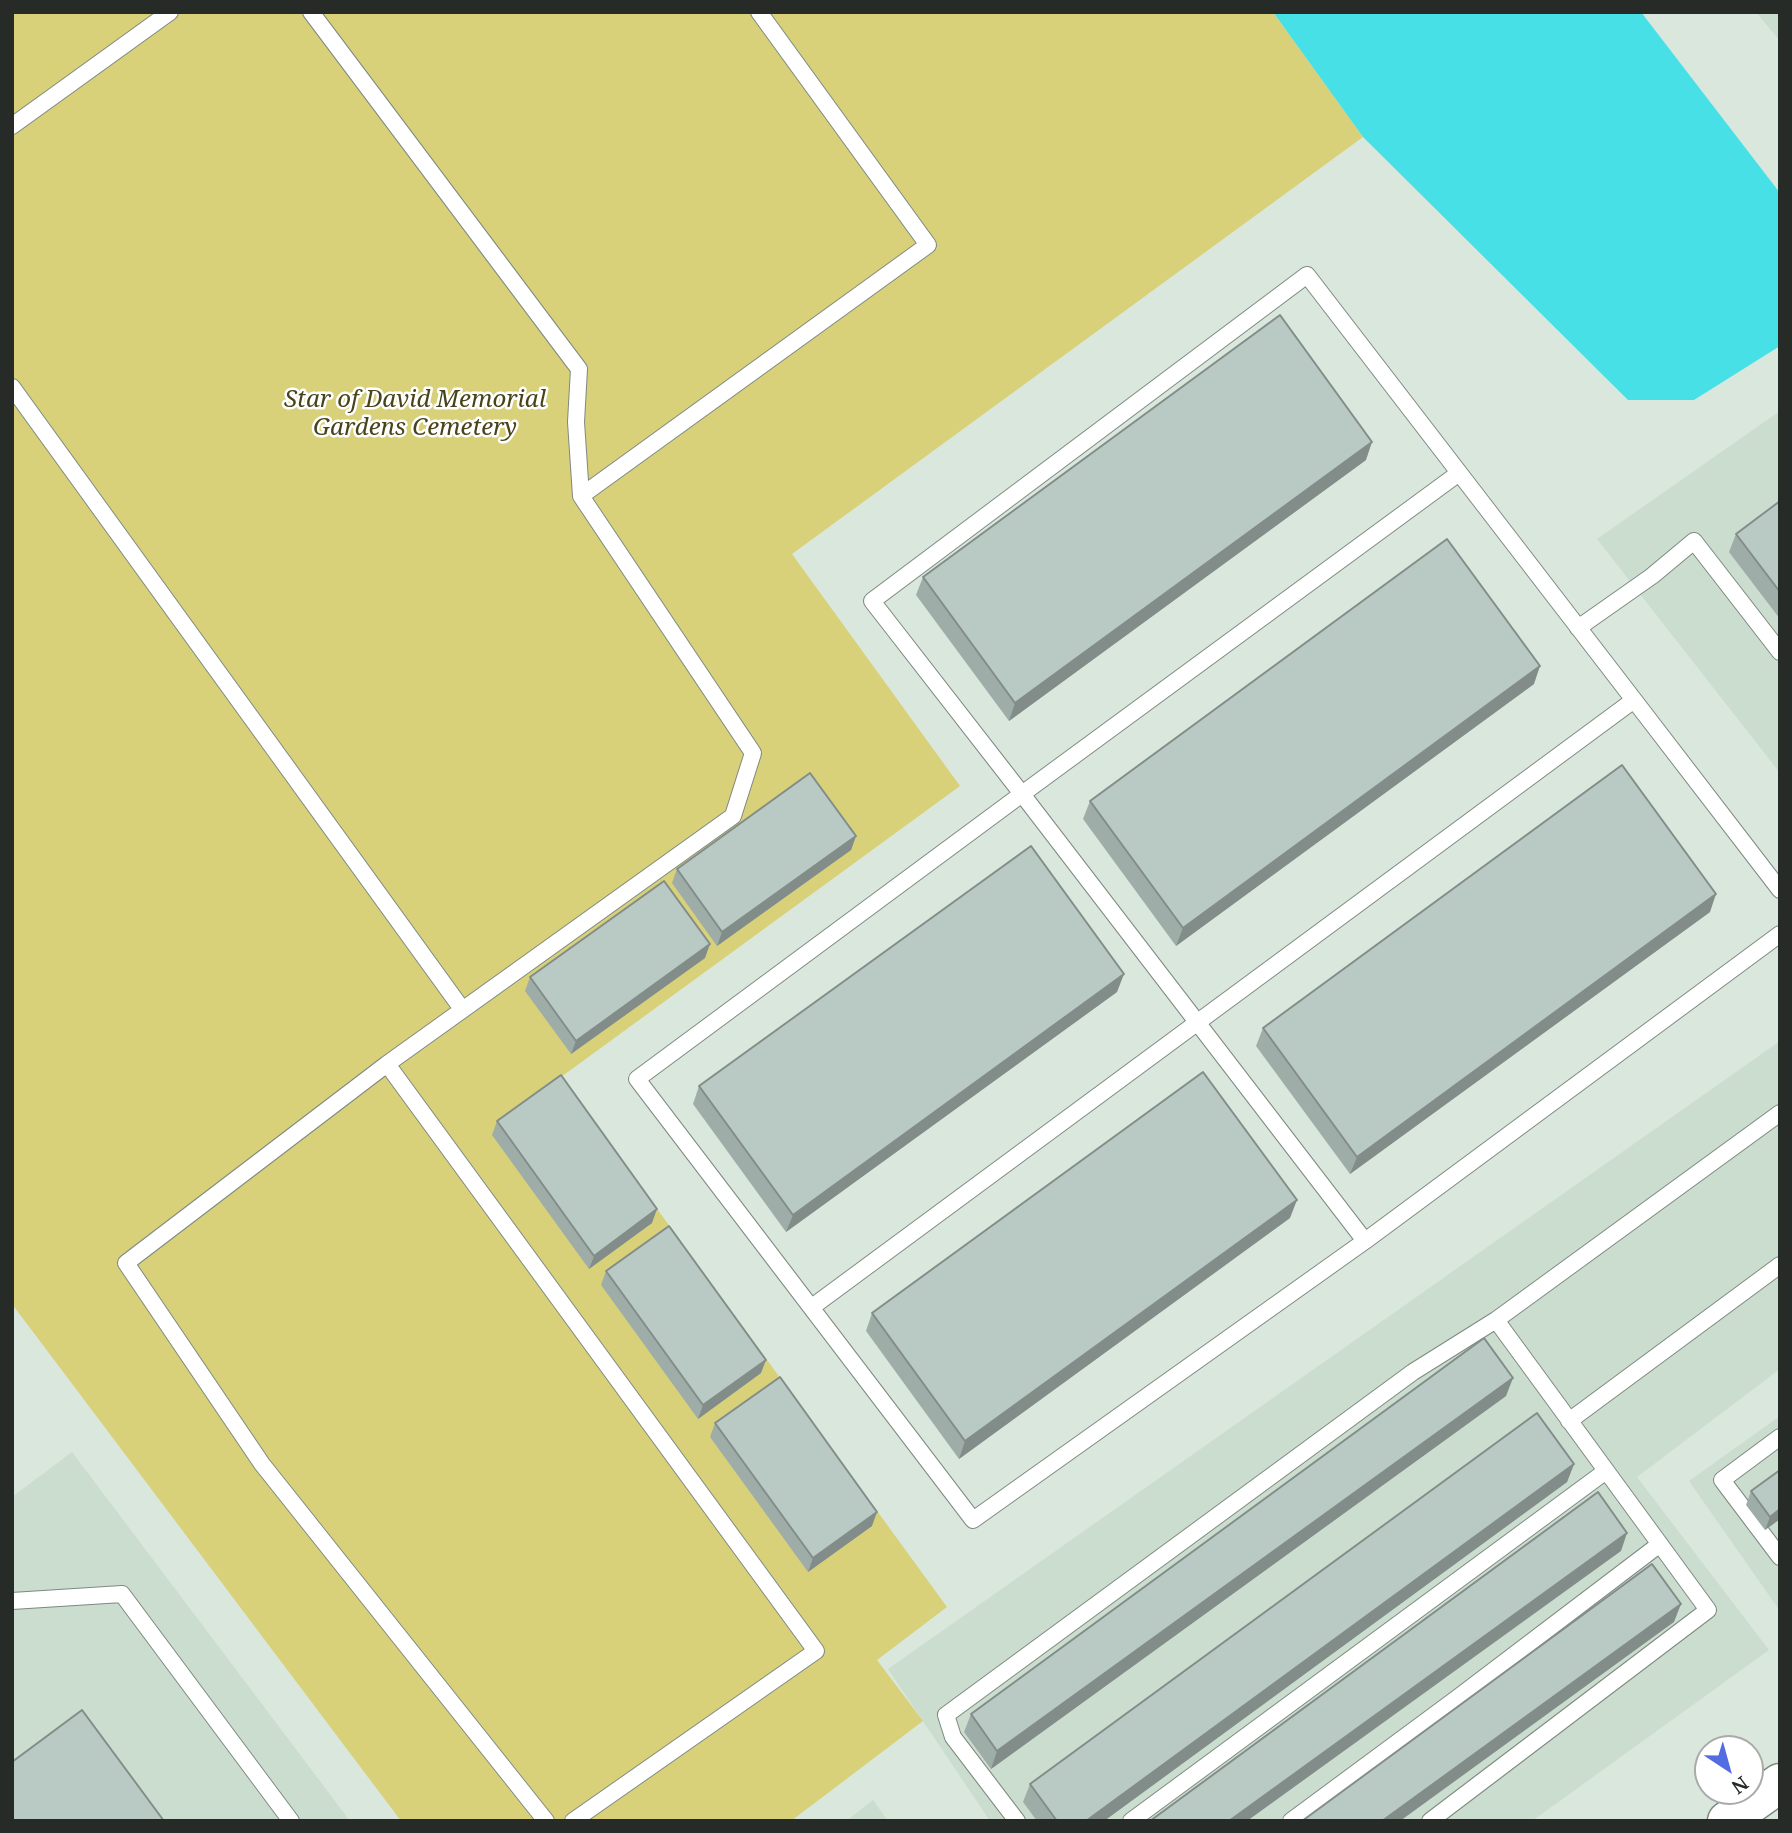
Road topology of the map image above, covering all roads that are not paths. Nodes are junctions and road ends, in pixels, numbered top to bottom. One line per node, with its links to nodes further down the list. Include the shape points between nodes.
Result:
1 (170, 12): 4 (lane)
2 (311, 12): 7 (lane, via 579,369 576,422)
3 (759, 12): 7 (lane, via 928,245)
4 (12, 126)
5 (12, 387): 14 (lane)
6 (1459, 473): 8 (lane); 11 (lane); 11 (lane, via 1307,275 872,601)
7 (581, 496): 14 (lane, via 753,753 733,816)
8 (1578, 628): 9 (lane, via 1694,541); 10 (lane)
9 (1780, 652)
10 (1634, 700): 12 (lane); 15 (lane)
11 (1022, 794): 15 (lane); 20 (lane, via 637,1079)
12 (1780, 890)
13 (1780, 934): 18 (lane)
14 (462, 1009): 16 (lane)
15 (1197, 1023): 18 (lane); 20 (lane)
16 (387, 1064): 30 (lane, via 126,1263 262,1464); 31 (lane, via 816,1651)
17 (1780, 1113): 21 (lane)
18 (1365, 1241): 20 (lane, via 973,1520)
19 (1780, 1265): 22 (lane)
20 (812, 1307)
21 (1496, 1320): 22 (lane); 32 (lane, via 1413,1372 946,1715 953,1737)
22 (1569, 1420): 24 (lane)
23 (1780, 1437): 26 (lane, via 1722,1480)
24 (1606, 1471): 25 (lane); 33 (lane)
25 (1660, 1544): 34 (lane); 35 (lane, via 1708,1610)
26 (1780, 1557)
27 (12, 1601): 29 (lane, via 122,1594)
28 (1780, 1783): 36 (main road)
29 (291, 1821)
30 (546, 1821)
31 (573, 1821)
32 (1017, 1821)
33 (1131, 1821)
34 (1291, 1821)
35 (1430, 1821)
36 (1727, 1821)

